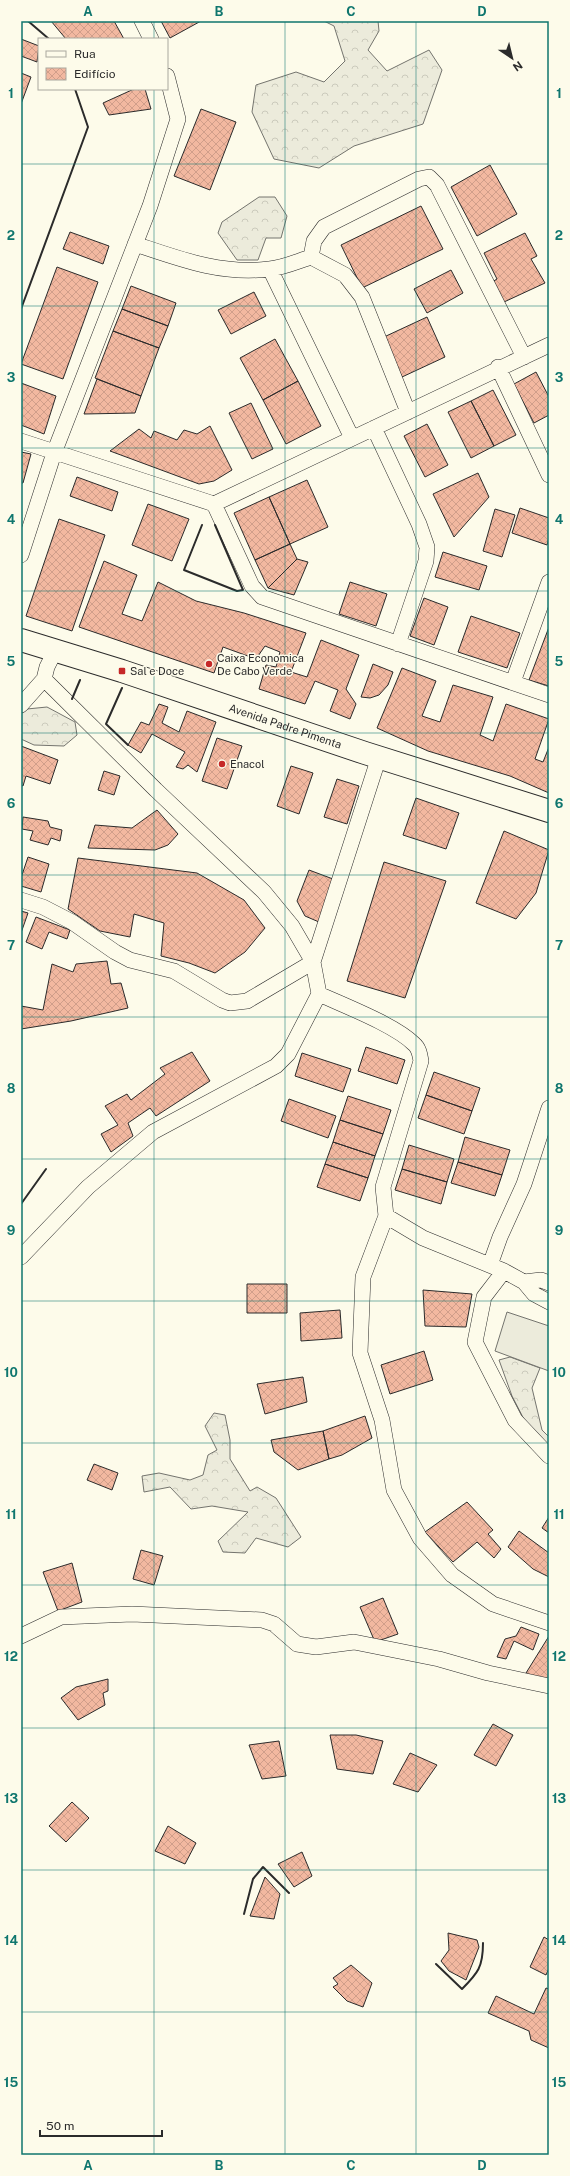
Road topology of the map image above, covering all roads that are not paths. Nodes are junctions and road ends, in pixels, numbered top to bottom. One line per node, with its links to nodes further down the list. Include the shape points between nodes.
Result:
1 (142, 21): 2 (street)
2 (150, 38)
3 (168, 80): 4 (street, via 178,119)
4 (135, 244): 6 (street, via 217,269); 14 (street)
5 (311, 257): 6 (street); 8 (street, via 314,241 324,227 419,179 429,177 437,185); 10 (street, via 345,275 362,297)
6 (270, 269): 12 (street)
7 (549, 345): 8 (street)
8 (524, 357): 9 (street)
9 (498, 367): 10 (street); 15 (street)
10 (408, 412): 11 (street)
11 (374, 428): 12 (street); 20 (street, via 419,524 427,547 426,561)
12 (352, 438): 16 (street)
13 (21, 441): 14 (street)
14 (54, 453): 16 (street); 17 (street)
15 (549, 475)
16 (214, 504): 20 (street, via 252,586 262,597)
17 (21, 555)
18 (549, 582): 23 (street)
19 (21, 640): 21 (main road, Avenida Padre Pimenta)
20 (398, 644): 23 (street)
21 (55, 651): 22 (street); 26 (main road, Avenida Padre Pimenta)
22 (44, 679): 25 (street); 29 (street, via 264,892 292,926)
23 (513, 682): 24 (street)
24 (549, 694)
25 (21, 705)
26 (379, 757): 27 (main road, Avenida Padre Pimenta); 29 (street)
27 (549, 811)
28 (21, 900): 29 (street, via 43,907 72,922 130,960 174,971 230,1003 247,1001)
29 (313, 962): 30 (street)
30 (319, 994): 32 (street, via 399,1032 415,1045 420,1053 421,1061 383,1188); 33 (street, via 288,1054 276,1066 153,1132 88,1187)
31 (549, 1108): 34 (street, via 524,1184)
32 (386, 1216): 34 (street, via 423,1238); 40 (street, via 363,1277 360,1353 382,1420 394,1490 420,1538 452,1574 493,1604)
33 (21, 1257)
34 (490, 1265): 35 (street)
35 (504, 1271): 36 (street); 39 (street, via 484,1297 475,1342 515,1420)
36 (524, 1282): 37 (street, via 541,1280); 38 (street, via 534,1294)
37 (549, 1283)
38 (549, 1302)
39 (549, 1456)
40 (549, 1622)
41 (21, 1636): 42 (street, via 61,1617 132,1614 262,1620 274,1624 297,1644 316,1647 354,1642 439,1659)
42 (549, 1686)

